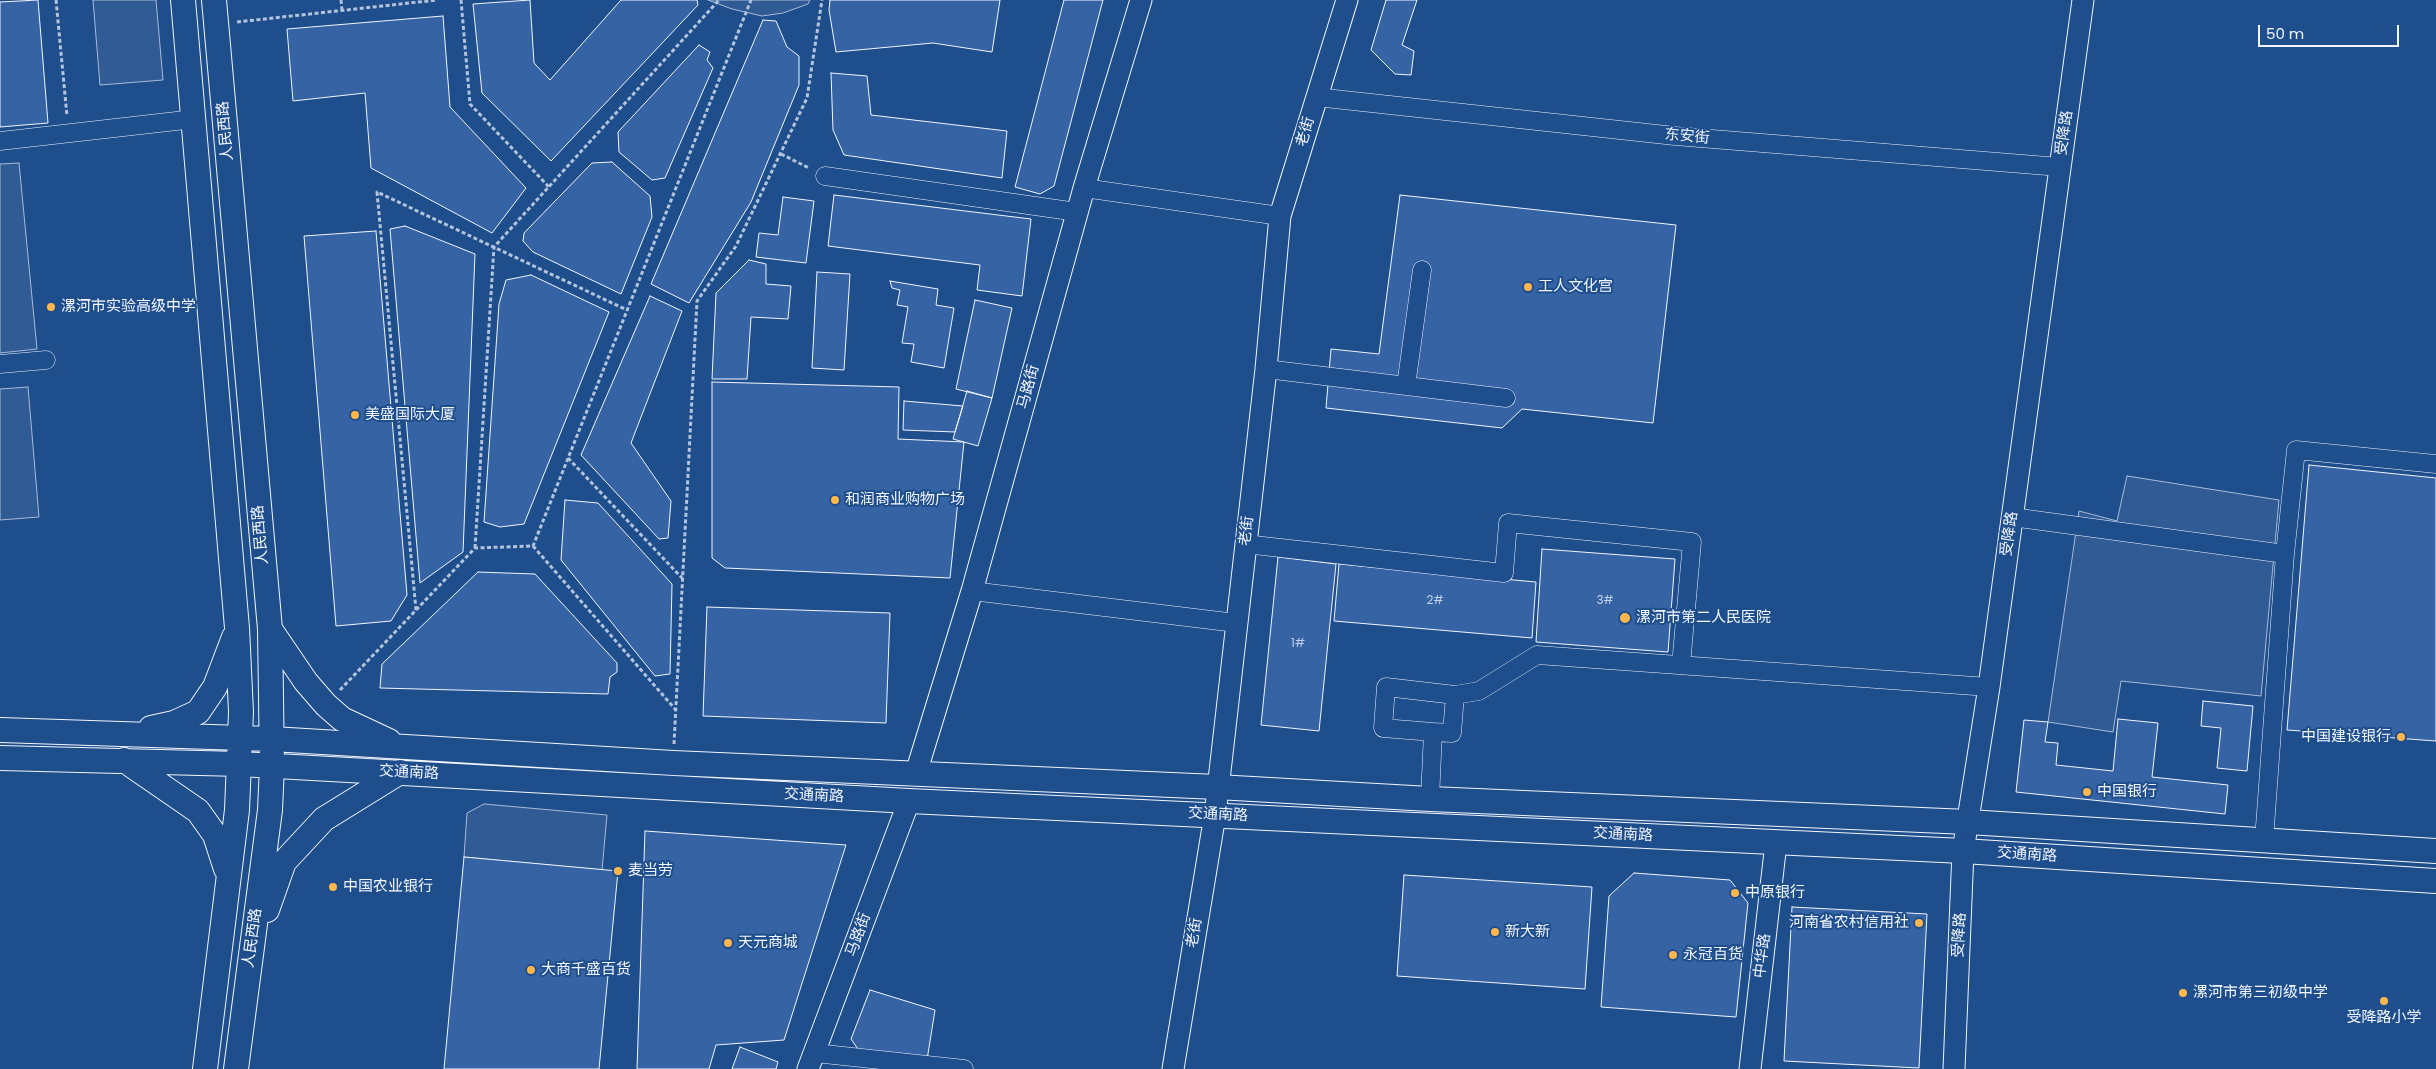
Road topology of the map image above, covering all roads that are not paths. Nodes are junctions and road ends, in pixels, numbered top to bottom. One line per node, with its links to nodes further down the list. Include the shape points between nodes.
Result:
1 (182, 0): 7 (main road, 人民西路)
2 (214, 0): 27 (main road, 人民西路)
3 (1141, 0): 11 (street, 马路街)
4 (1347, 0): 6 (street, 老街)
5 (2082, 0): 9 (street, 受降路)
6 (1316, 97): 9 (street, 东安街, via 1675,136); 13 (street, 老街)
7 (194, 120): 8 (street); 26 (main road, 人民西路)
8 (0, 141)
9 (2060, 167): 21 (street, 受降路)
10 (825, 176): 12 (street)
11 (1084, 188): 12 (street, 马路街); 13 (street)
12 (1077, 212): 24 (street, 马路街)
13 (1280, 216): 17 (street, 老街)
14 (1422, 270): 18 (street)
15 (46, 360): 16 (street)
16 (0, 364)
17 (1266, 368): 18 (street); 22 (street, 老街)
18 (1406, 386): 19 (street)
19 (1506, 398)
20 (2436, 464): 23 (street, via 2296,450)
21 (2012, 517): 23 (street); 29 (street, 受降路)
22 (1246, 544): 25 (street, 老街); 28 (street, via 1504,573 1508,523 1692,542)
23 (2285, 554): 48 (street)
24 (972, 591): 25 (street); 42 (street, 马路街)
25 (1236, 623): 43 (street, 老街)
26 (237, 628): 33 (main road, via 216,687 198,712 174,723); 34 (main road, 人民西路)
27 (270, 629): 35 (main road, 人民西路); 36 (main road, via 326,706 342,719)
28 (1681, 665): 29 (street); 30 (street, via 1538,655 1479,691)
29 (1989, 687): 47 (street, 受降路)
30 (1455, 695): 32 (street, via 1452,733); 32 (street, via 1386,688 1383,728)
31 (0, 730): 33 (main road, 交通南路)
32 (1433, 732): 44 (street)
33 (122, 734): 34 (main road, 交通南路)
34 (242, 738): 35 (main road, 交通南路); 39 (main road, 人民西路)
35 (272, 739): 36 (main road, 交通南路); 40 (main road, 人民西路)
36 (402, 747): 42 (main road, 交通南路)
37 (0, 758): 38 (main road, 交通南路)
38 (124, 760): 39 (main road, 交通南路); 52 (main road, via 198,811 215,835)
39 (240, 764): 40 (main road, 交通南路); 52 (main road, 人民西路)
40 (272, 766): 41 (main road, 交通南路); 54 (main road, 人民西路, via 270,810)
41 (400, 772): 45 (main road, 交通南路); 54 (main road, via 324,819 284,862)
42 (916, 773): 43 (main road, 交通南路)
43 (1217, 787): 44 (main road, 交通南路); 46 (street, 老街)
44 (1430, 799): 47 (main road, 交通南路)
45 (909, 801): 46 (main road, 交通南路); 55 (street, 马路街)
46 (1215, 815): 49 (main road, 交通南路); 59 (street, 老街)
47 (1968, 822): 48 (main road, 交通南路); 50 (street, 受降路)
48 (2264, 840): 51 (main road, 交通南路)
49 (1776, 843): 50 (main road, 交通南路); 60 (street, 中华路)
50 (1963, 851): 53 (main road, 交通南路); 61 (street, 受降路)
51 (2436, 851)
52 (228, 876): 56 (main road, 人民西路)
53 (2436, 882)
54 (251, 954): 57 (main road, 人民西路)
55 (811, 1061): 58 (street)
56 (205, 1069)
57 (236, 1069)
58 (964, 1069)
59 (1173, 1069)
60 (1750, 1069)
61 (1954, 1069)

